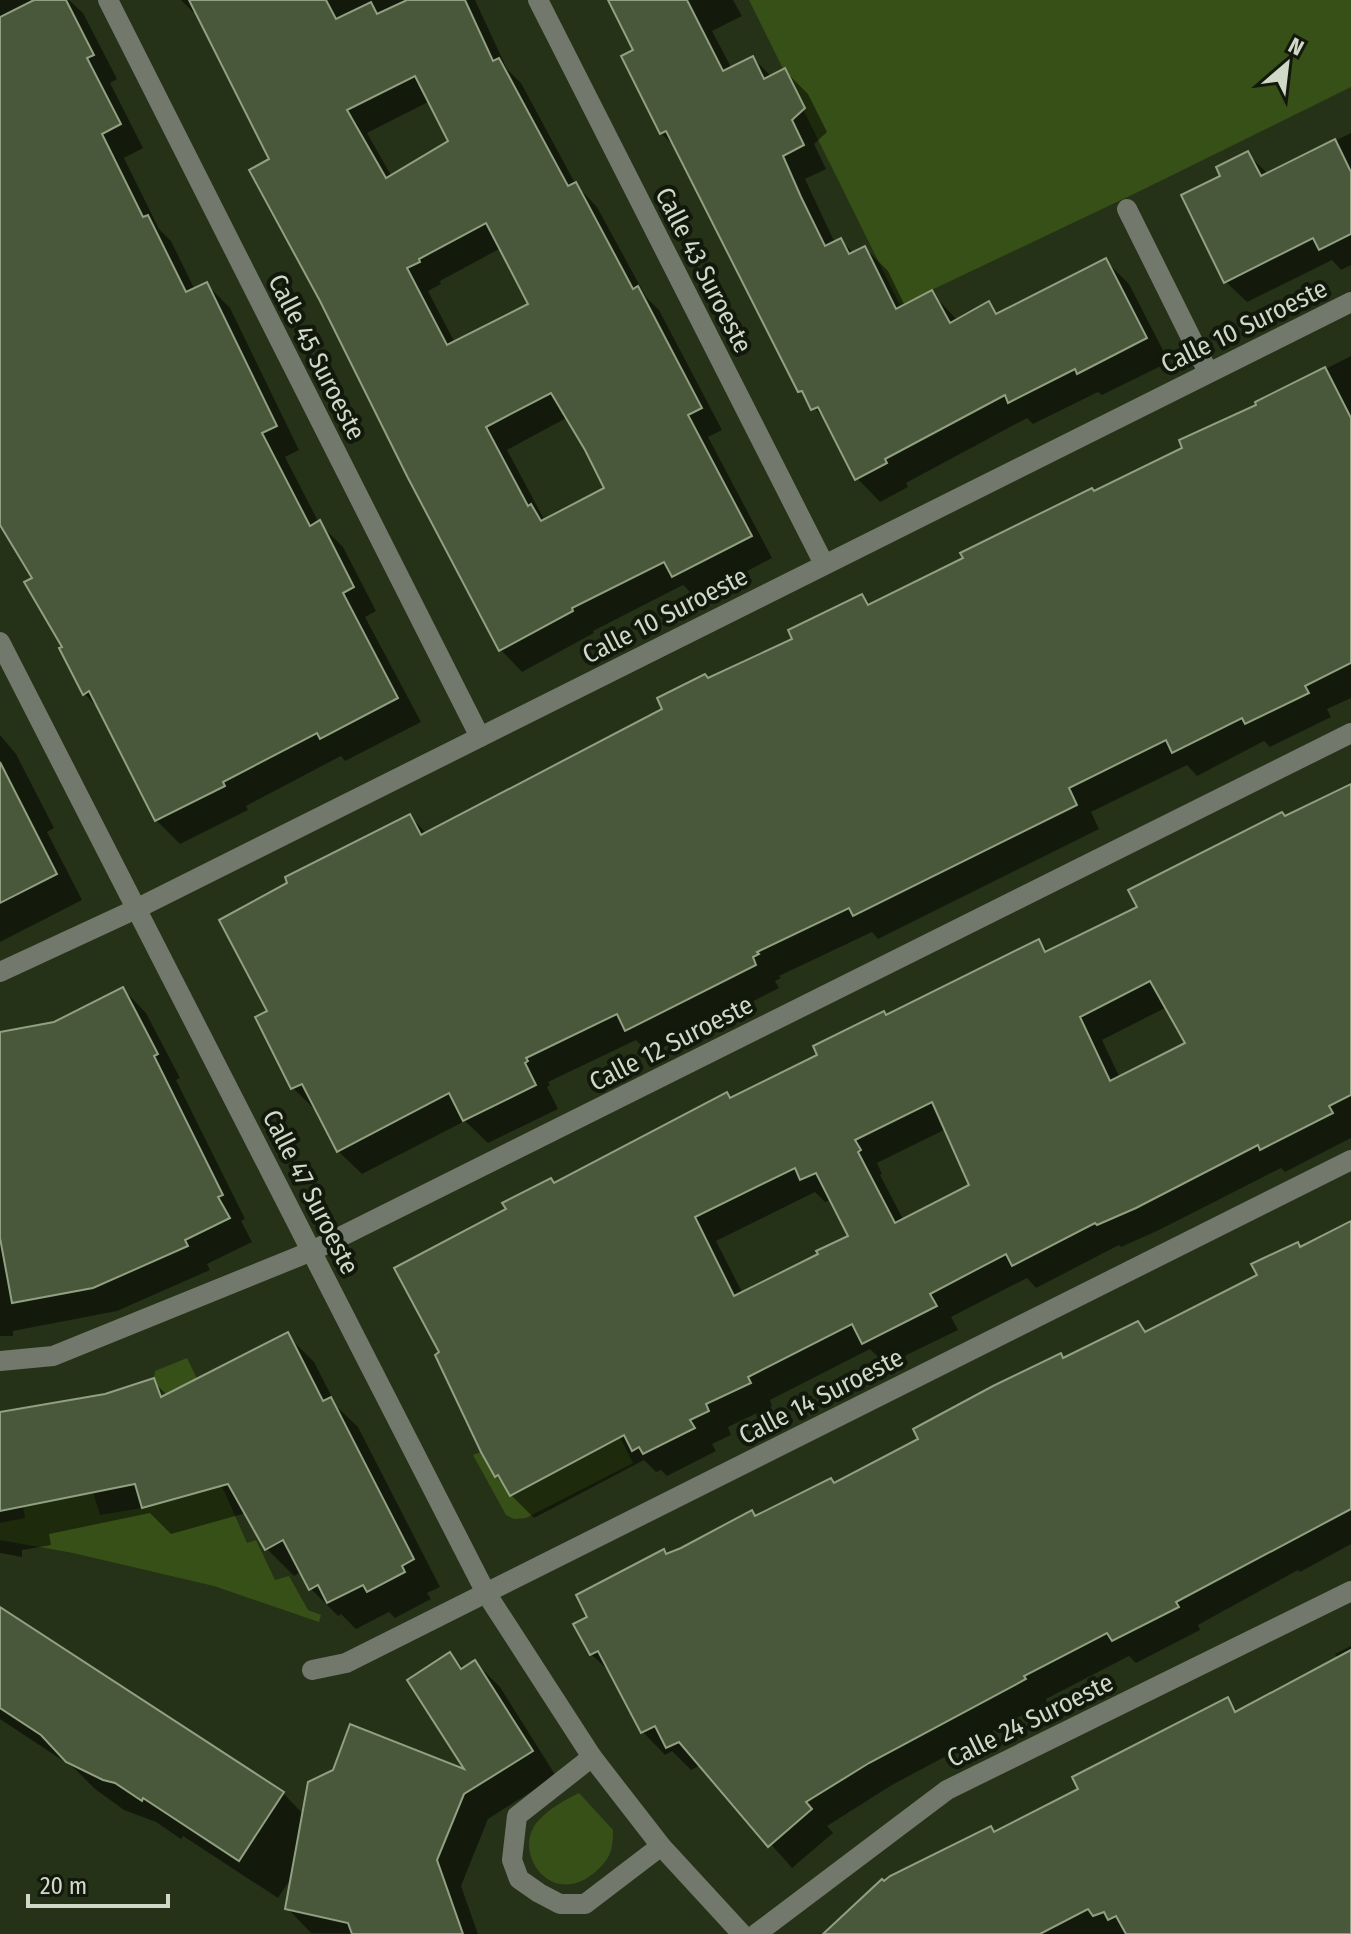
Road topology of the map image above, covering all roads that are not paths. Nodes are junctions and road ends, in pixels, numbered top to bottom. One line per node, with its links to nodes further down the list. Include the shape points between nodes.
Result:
1 (108, 0): 9 (street, Calle 45 Suroeste)
2 (538, 0): 6 (street, Calle 43 Suroeste)
3 (1127, 209): 5 (street)
4 (1351, 302): 5 (street, Calle 10 Suroeste)
5 (1208, 372): 6 (street, Calle 10 Suroeste)
6 (824, 564): 9 (street, Calle 10 Suroeste)
7 (0, 642): 10 (street, Calle 47 Suroeste)
8 (1351, 733): 13 (street, Calle 12 Suroeste)
9 (480, 737): 10 (street, Calle 10 Suroeste)
10 (136, 909): 11 (street, Calle 10 Suroeste); 13 (street, Calle 47 Suroeste)
11 (0, 972)
12 (1351, 1160): 16 (street, Calle 14 Suroeste)
13 (312, 1251): 14 (street, Calle 12 Suroeste, via 53,1356); 16 (street, Calle 47 Suroeste)
14 (0, 1361)
15 (1351, 1591): 21 (street, Calle 24 Suroeste, via 947,1790)
16 (486, 1593): 17 (street, Calle 14 Suroeste, via 346,1663); 18 (street, Calle 47 Suroeste)
17 (312, 1670)
18 (592, 1757): 19 (street, Calle 47 Suroeste); 19 (street, via 517,1816 512,1860 519,1879 560,1904 585,1904)
19 (661, 1846): 20 (street, Calle 47 Suroeste)
20 (742, 1934)
21 (756, 1934)

